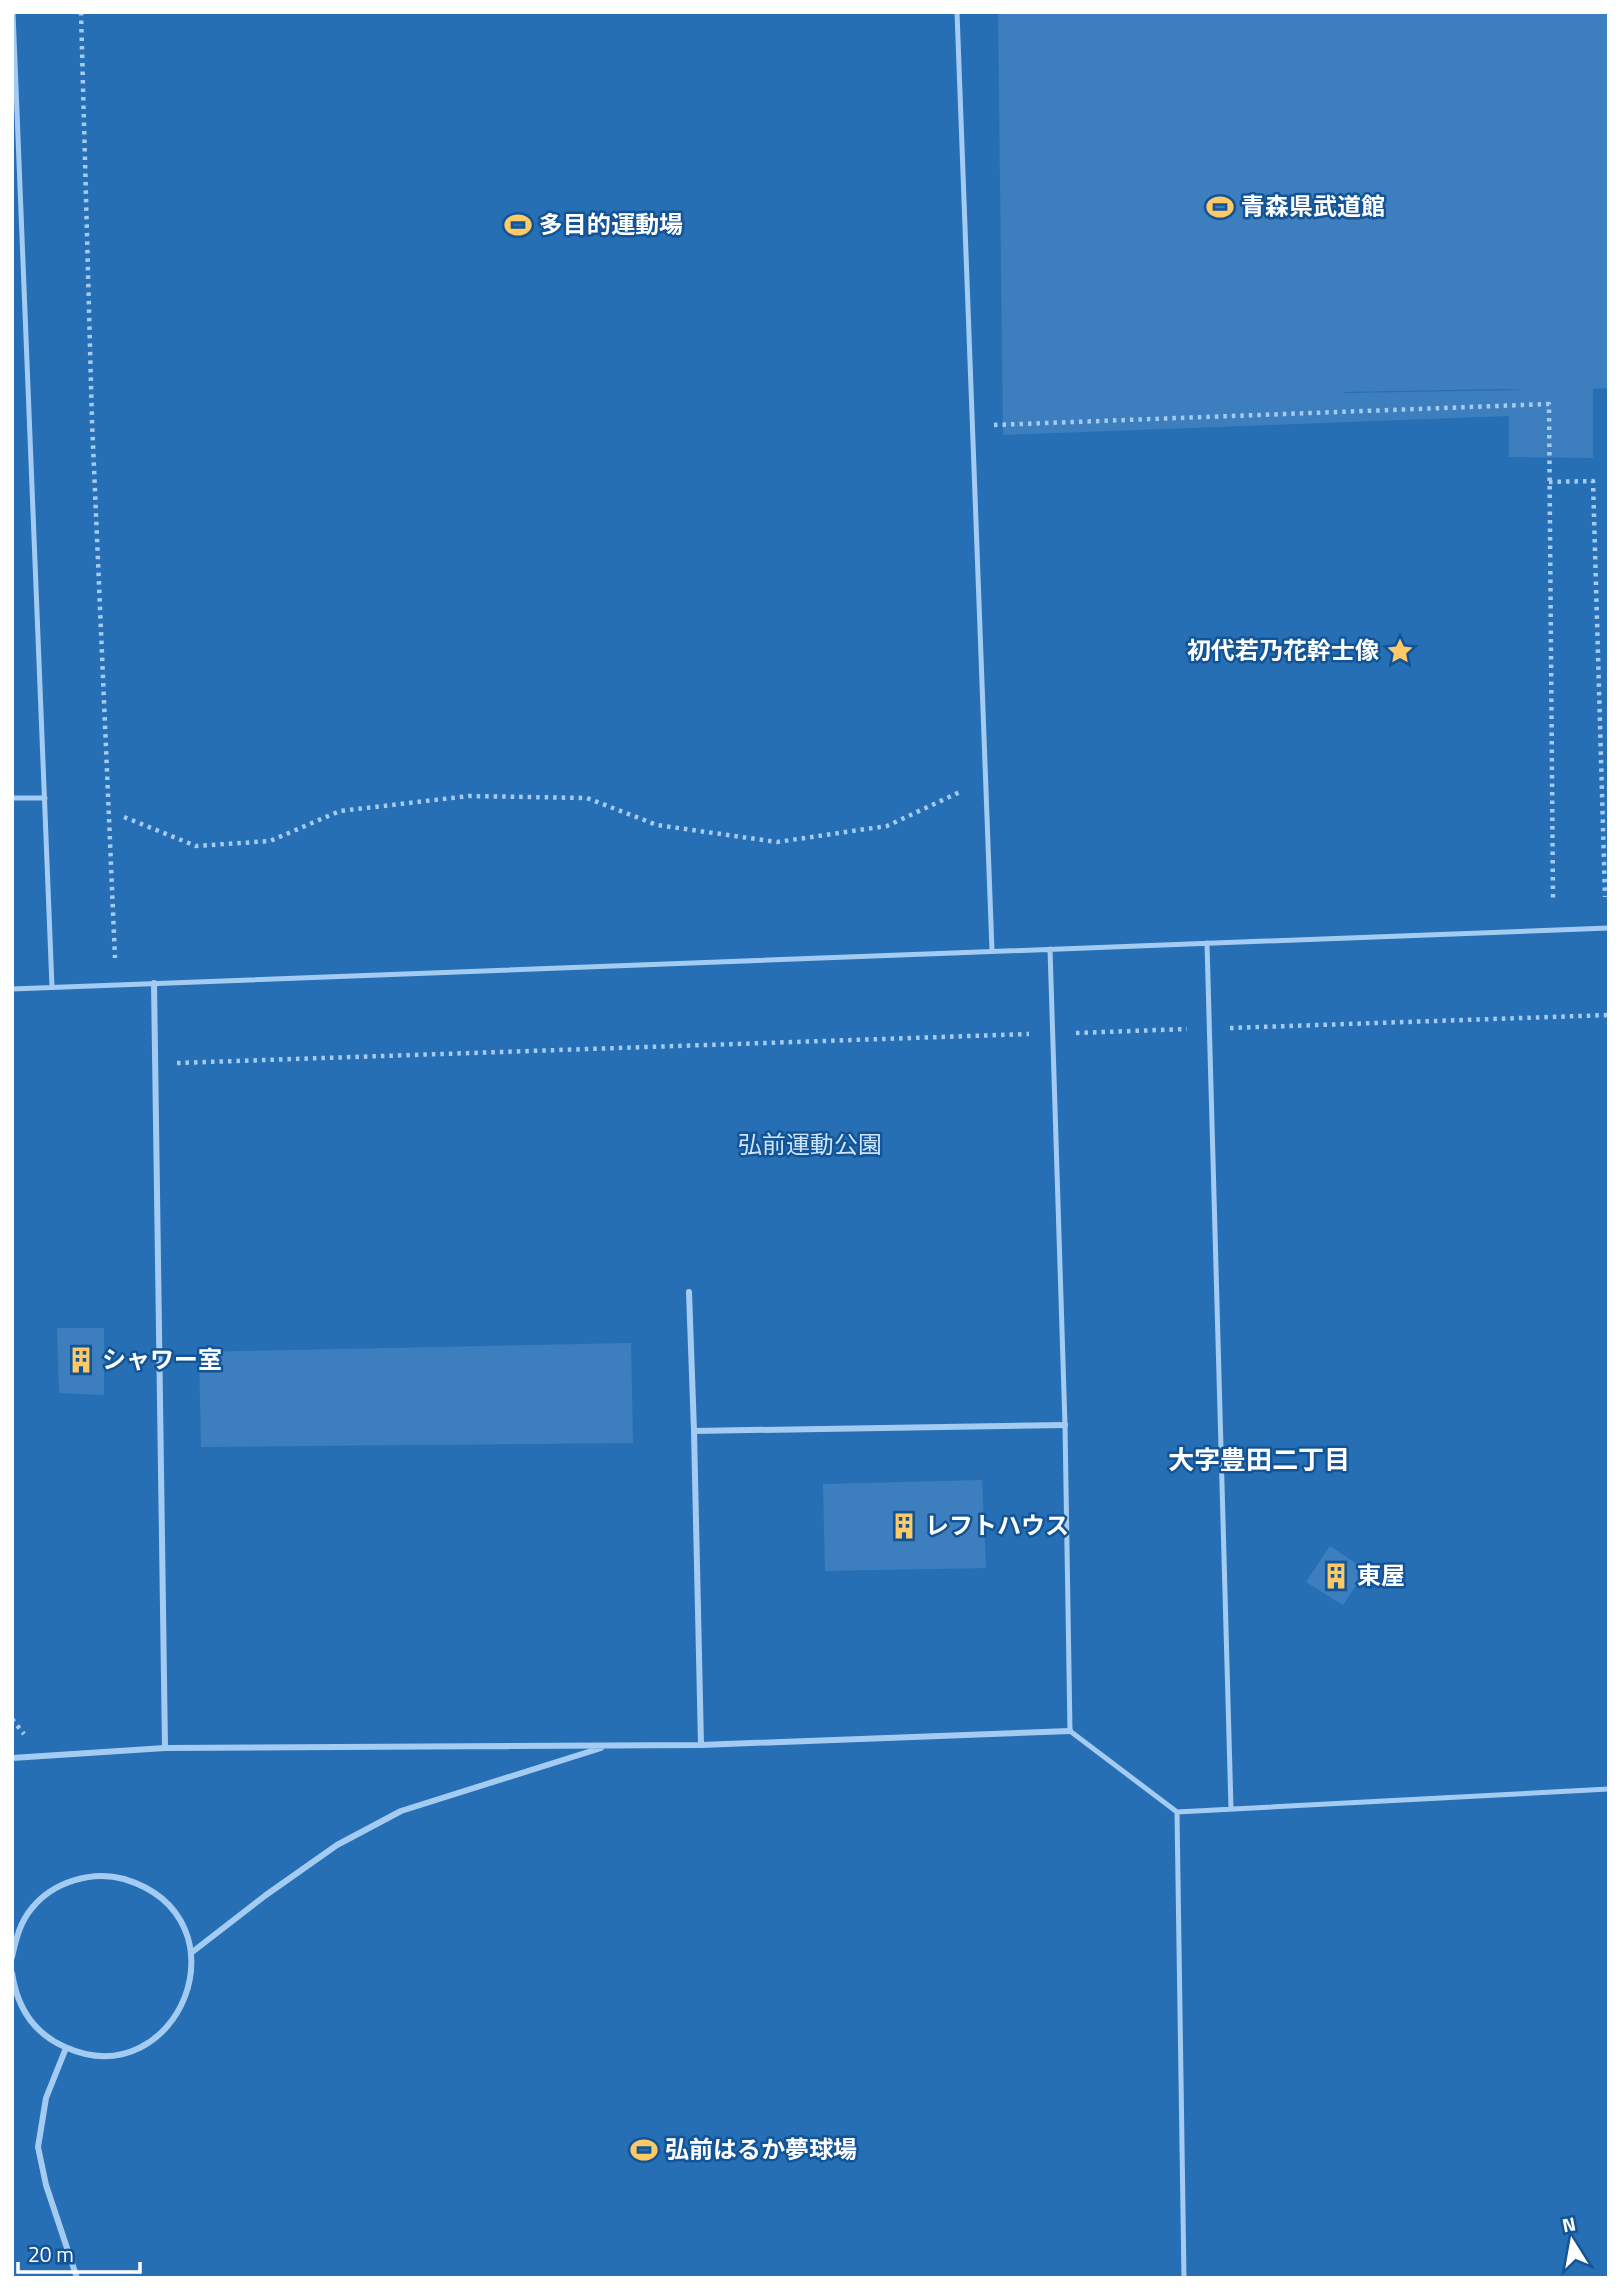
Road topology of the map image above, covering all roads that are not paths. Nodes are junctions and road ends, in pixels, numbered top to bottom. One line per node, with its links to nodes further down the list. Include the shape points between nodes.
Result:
1 (13, 12): 4 (lane)
2 (957, 12): 8 (lane)
3 (12, 798): 4 (lane)
4 (45, 798): 10 (lane)
5 (1609, 928): 6 (lane)
6 (1207, 943): 7 (lane); 21 (lane)
7 (1050, 949): 8 (lane); 13 (lane)
8 (992, 951): 9 (lane)
9 (154, 983): 10 (lane); 18 (street)
10 (52, 987): 11 (lane)
11 (12, 989)
12 (689, 1292): 14 (street)
13 (1065, 1426): 14 (street); 15 (lane)
14 (694, 1431): 17 (street)
15 (1070, 1731): 17 (street); 22 (lane)
16 (610, 1745): 17 (street); 18 (street); 23 (street, via 401,1811 337,1845)
17 (701, 1745)
18 (165, 1748): 19 (street)
19 (12, 1758)
20 (1609, 1789): 21 (lane)
21 (1231, 1808): 22 (lane)
22 (1177, 1812): 28 (lane)
23 (191, 1953): 24 (street, via 183,1925 165,1901 141,1885 113,1876 83,1877 55,1888 32,1908 17,1934); 26 (street, via 191,1983 181,2010 162,2033 137,2049 109,2056 79,2054)
24 (12, 1957)
25 (12, 1973): 26 (street, via 15,1994 29,2021)
26 (66, 2048): 27 (street, via 46,2098 38,2147)
27 (77, 2278)
28 (1184, 2278)

